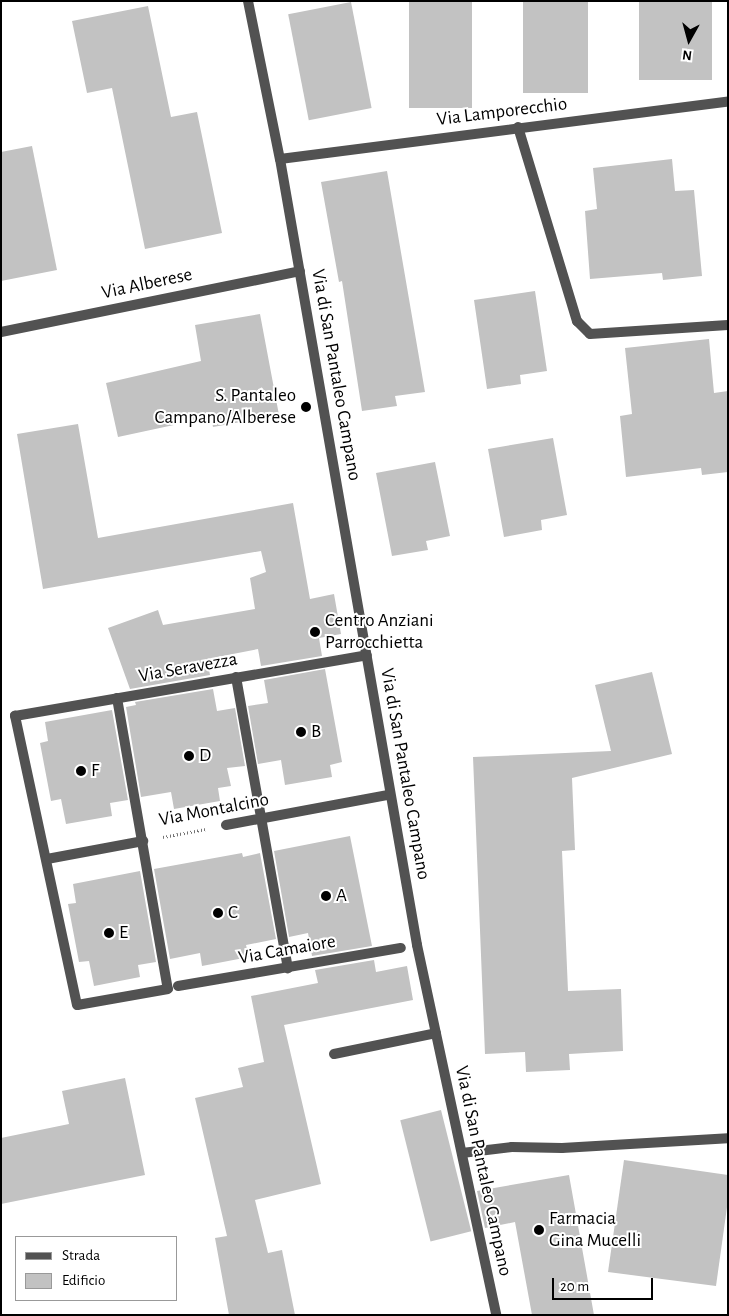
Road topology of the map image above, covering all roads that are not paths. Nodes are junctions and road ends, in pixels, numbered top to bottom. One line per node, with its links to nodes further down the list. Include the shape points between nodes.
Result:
1 (248, 1): 4 (street, Via di San Pantaleo Campano)
2 (728, 102): 3 (street, Via Lamporecchio)
3 (518, 127): 4 (street, Via Lamporecchio); 6 (street, via 576,321 590,334)
4 (280, 159): 5 (street, Via di San Pantaleo Campano)
5 (300, 271): 7 (street, Via Alberese); 8 (street, Via di San Pantaleo Campano)
6 (728, 325)
7 (1, 332)
8 (367, 655): 9 (street, Via Seravezza); 11 (street, Via di San Pantaleo Campano)
9 (236, 677): 10 (street, Via Seravezza); 12 (street)
10 (117, 698): 14 (street); 15 (street, Via Seravezza, via 16,716)
11 (388, 794): 12 (street, Via Montalcino); 19 (street, Via di San Pantaleo Campano)
12 (261, 819): 13 (street, Via Montalcino); 17 (street)
13 (226, 825)
14 (143, 841): 15 (street, Via Montalcino); 18 (street)
15 (47, 859): 18 (street, Via Camaiore, via 77,1005)
16 (401, 948): 17 (street, Via Camaiore)
17 (288, 968): 18 (street, Via Camaiore)
18 (173, 988)
19 (436, 1033): 20 (street); 22 (street, Via di San Pantaleo Campano)
20 (334, 1054)
21 (728, 1138): 22 (street, via 562,1148 512,1147)
22 (462, 1153): 23 (street, Via di San Pantaleo Campano)
23 (496, 1315)

